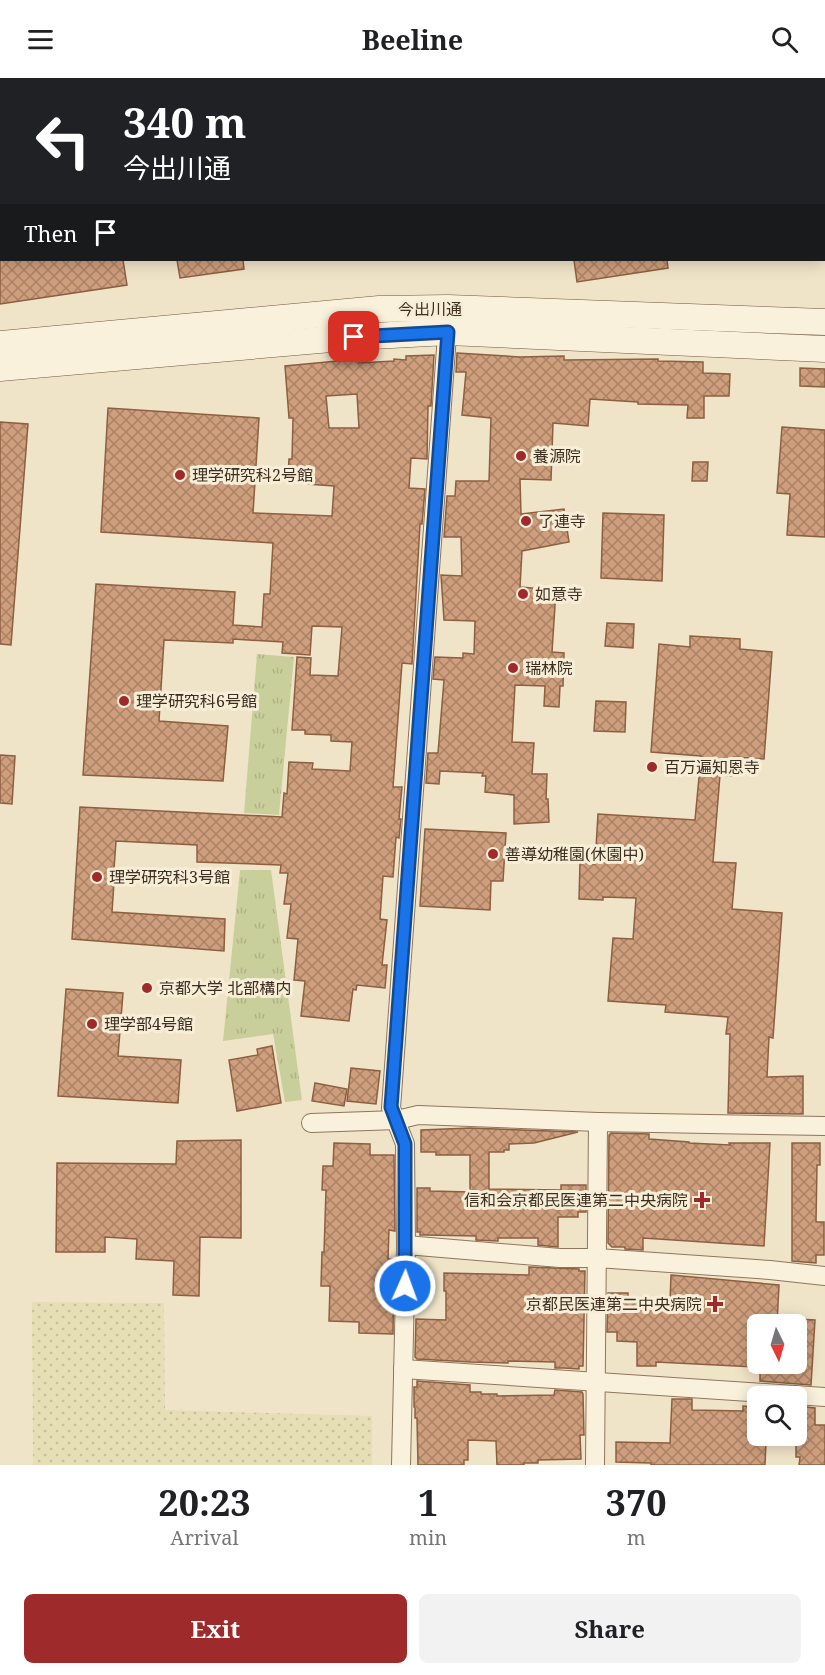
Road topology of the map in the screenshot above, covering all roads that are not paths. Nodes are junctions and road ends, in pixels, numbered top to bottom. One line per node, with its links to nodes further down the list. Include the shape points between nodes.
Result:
1 (448, 320): 2 (main road, 今出川通); 3 (main road, 今出川通, via 379,309); 4 (main road, 今出川通); 5 (main road, 今出川通, via 354,337); 6 (street, via 391,1107)
2 (825, 322)
3 (0, 344)
4 (825, 349)
5 (0, 368)
6 (397, 1120): 7 (street, via 418,1114); 8 (street); 10 (street, via 405,1144)
7 (598, 1122): 9 (street); 11 (street)
8 (311, 1123)
9 (825, 1126)
10 (406, 1245): 11 (street); 13 (street)
11 (597, 1258): 12 (street); 14 (street)
12 (825, 1276)
13 (403, 1369): 14 (street); 16 (street)
14 (595, 1381): 15 (street); 17 (street)
15 (825, 1397)
16 (401, 1465)
17 (595, 1465)

